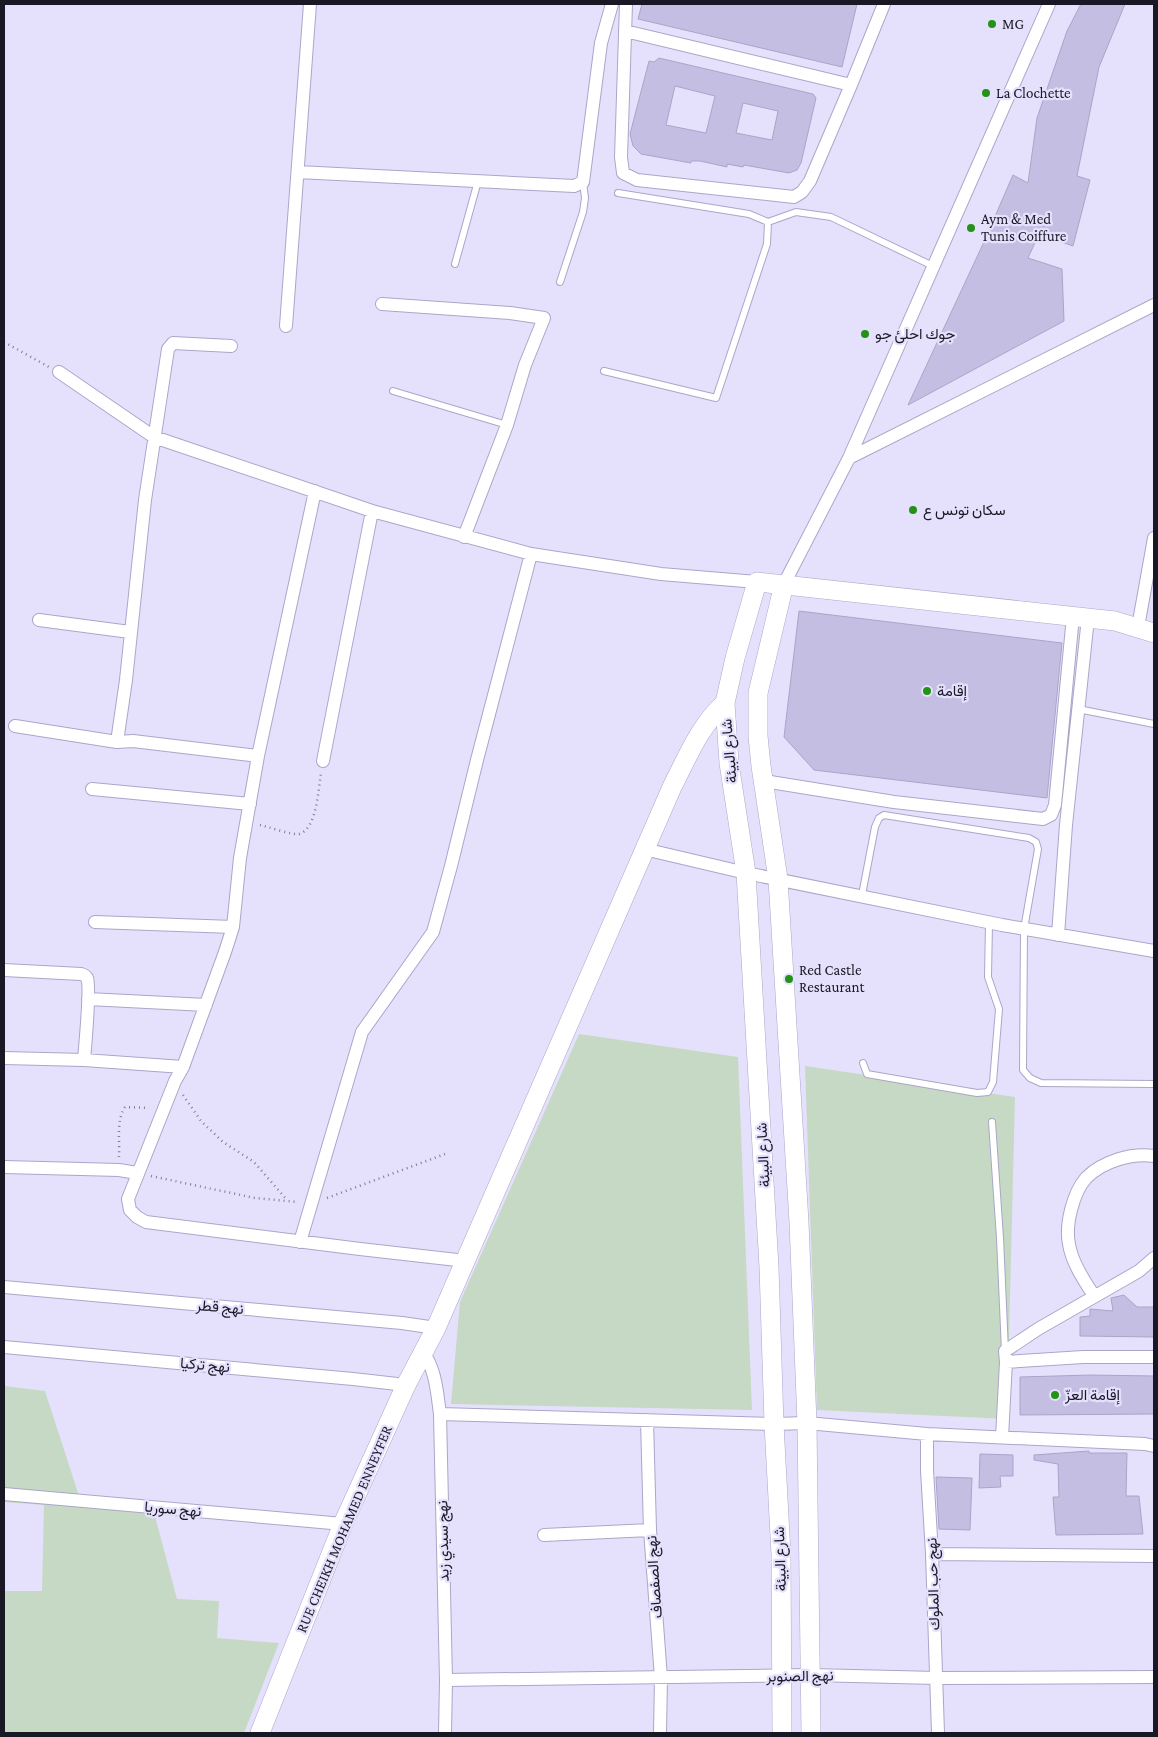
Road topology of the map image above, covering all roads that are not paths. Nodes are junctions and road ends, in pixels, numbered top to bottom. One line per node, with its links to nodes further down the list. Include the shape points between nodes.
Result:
1 (310, 4): 8 (street)
2 (612, 4): 10 (street, via 601,43)
3 (626, 4): 6 (street)
4 (884, 4): 7 (street)
5 (1049, 4): 14 (street)
6 (625, 31): 7 (street); 7 (street, via 621,157 624,173 637,180 794,197 810,182)
7 (851, 85)
8 (298, 172): 9 (street); 18 (street)
9 (478, 181): 10 (street, via 574,186); 13 (lane)
10 (583, 182): 15 (lane, via 583,212)
11 (618, 193): 12 (lane, via 749,214)
12 (768, 222): 14 (lane, via 796,212 831,217); 20 (lane, via 767,244 716,398)
13 (455, 264)
14 (933, 266): 25 (street)
15 (560, 282)
16 (382, 304): 23 (street, via 544,318 525,365)
17 (1154, 306): 25 (street)
18 (286, 326)
19 (231, 346): 24 (street, via 173,343 168,348)
20 (604, 371)
21 (59, 372): 24 (street)
22 (393, 391): 23 (lane)
23 (507, 425): 28 (street)
24 (154, 437): 26 (street); 36 (street)
25 (849, 458): 32 (street)
26 (315, 492): 27 (street); 42 (street)
27 (372, 511): 28 (street); 43 (street)
28 (464, 537): 30 (street)
29 (1154, 538): 35 (street)
30 (531, 554): 31 (street, via 661,574); 69 (street, via 433,932 362,1032)
31 (758, 582): 32 (street); 37 (street, شارع البيئة)
32 (784, 584): 33 (street); 44 (street, شارع البيئة, via 758,692 758,736)
33 (1081, 617): 35 (street, via 1115,621); 38 (street); 44 (street, via 1055,805 1051,815 1044,819 904,803)
34 (39, 620): 36 (street)
35 (1146, 630)
36 (130, 632): 41 (street)
37 (725, 703): 47 (street, RUE CHEIKH MOHAMED ENNEYFER, via 698,737); 48 (street, شارع البيئة, via 729,763)
38 (1078, 709): 39 (lane); 55 (street)
39 (1154, 724)
40 (15, 726): 41 (street)
41 (117, 742): 42 (street, via 133,741)
42 (258, 756): 46 (street)
43 (323, 761)
44 (764, 781): 49 (street, شارع البيئة)
45 (92, 789): 46 (street)
46 (250, 804): 53 (street, via 240,858)
47 (644, 849): 48 (street); 71 (street, RUE CHEIKH MOHAMED ENNEYFER)
48 (746, 873): 49 (street); 83 (street, شارع البيئة, via 770,1267)
49 (778, 879): 50 (street); 82 (street, شارع البيئة)
50 (862, 895): 52 (street); 54 (lane, via 875,827 884,815 1029,838 1036,842 1038,849)
51 (95, 922): 53 (street)
52 (989, 923): 54 (street); 62 (lane, via 988,977 999,1009 993,1082 988,1092 977,1093 868,1074)
53 (233, 927): 59 (street)
54 (1024, 929): 55 (street); 64 (lane, via 1024,1070 1030,1078 1041,1083)
55 (1058, 935): 56 (street)
56 (1154, 951)
57 (4, 970): 58 (street, via 85,975)
58 (88, 999): 59 (street); 61 (street)
59 (206, 1005): 63 (street)
60 (4, 1058): 61 (street)
61 (84, 1060): 63 (street)
62 (863, 1063)
63 (182, 1067): 68 (street)
64 (1154, 1084)
65 (992, 1122): 77 (lane)
66 (1154, 1156): 73 (street, via 1129,1156 1104,1165 1086,1179 1073,1200 1068,1222 1069,1244 1078,1270)
67 (4, 1167): 68 (street)
68 (137, 1173): 69 (street, via 128,1199 130,1210 146,1222)
69 (300, 1242): 71 (street)
70 (1154, 1258): 73 (street, via 1139,1271)
71 (466, 1261): 74 (street, RUE CHEIKH MOHAMED ENNEYFER)
72 (4, 1287): 74 (street, نهج قطر)
73 (1094, 1296): 77 (street)
74 (436, 1328): 76 (street, RUE CHEIKH MOHAMED ENNEYFER)
75 (4, 1347): 79 (street, نهج تركيا)
76 (424, 1352): 79 (street, RUE CHEIKH MOHAMED ENNEYFER); 80 (street, نهج سيدي زيد, via 434,1374)
77 (1005, 1357): 78 (street); 85 (street)
78 (1154, 1357)
79 (406, 1385): 88 (street, RUE CHEIKH MOHAMED ENNEYFER)
80 (440, 1414): 81 (street); 98 (street, نهج سيدي زيد)
81 (647, 1420): 83 (street); 89 (street, نهج الصفصاف)
82 (807, 1423): 83 (street); 84 (street); 93 (street, شارع البيئة)
83 (774, 1424): 94 (street, شارع البيئة, via 781,1554)
84 (927, 1434): 85 (street); 91 (street, نهج حب الملوك)
85 (1002, 1437): 86 (street)
86 (1154, 1446)
87 (4, 1494): 88 (street, نهج سوريا)
88 (343, 1524): 99 (street, RUE CHEIKH MOHAMED ENNEYFER)
89 (650, 1530): 90 (street); 96 (street, نهج الصفصاف)
90 (544, 1535)
91 (932, 1554): 92 (street); 97 (street, نهج حب الملوك)
92 (1154, 1556)
93 (811, 1675): 94 (street, نهج الصنوبر); 97 (street, نهج الصنوبر); 103 (street, شارع البيئة)
94 (782, 1676): 96 (street, نهج الصنوبر); 102 (street, شارع البيئة)
95 (1154, 1677): 97 (street, نهج الصنوبر)
96 (661, 1678): 98 (street, نهج الصنوبر); 101 (street, نهج الصفصاف)
97 (937, 1678): 104 (street, نهج حب الملوك)
98 (446, 1680): 100 (street, نهج سيدي زيد)
99 (260, 1733)
100 (445, 1733)
101 (660, 1733)
102 (782, 1733)
103 (811, 1733)
104 (938, 1733)

